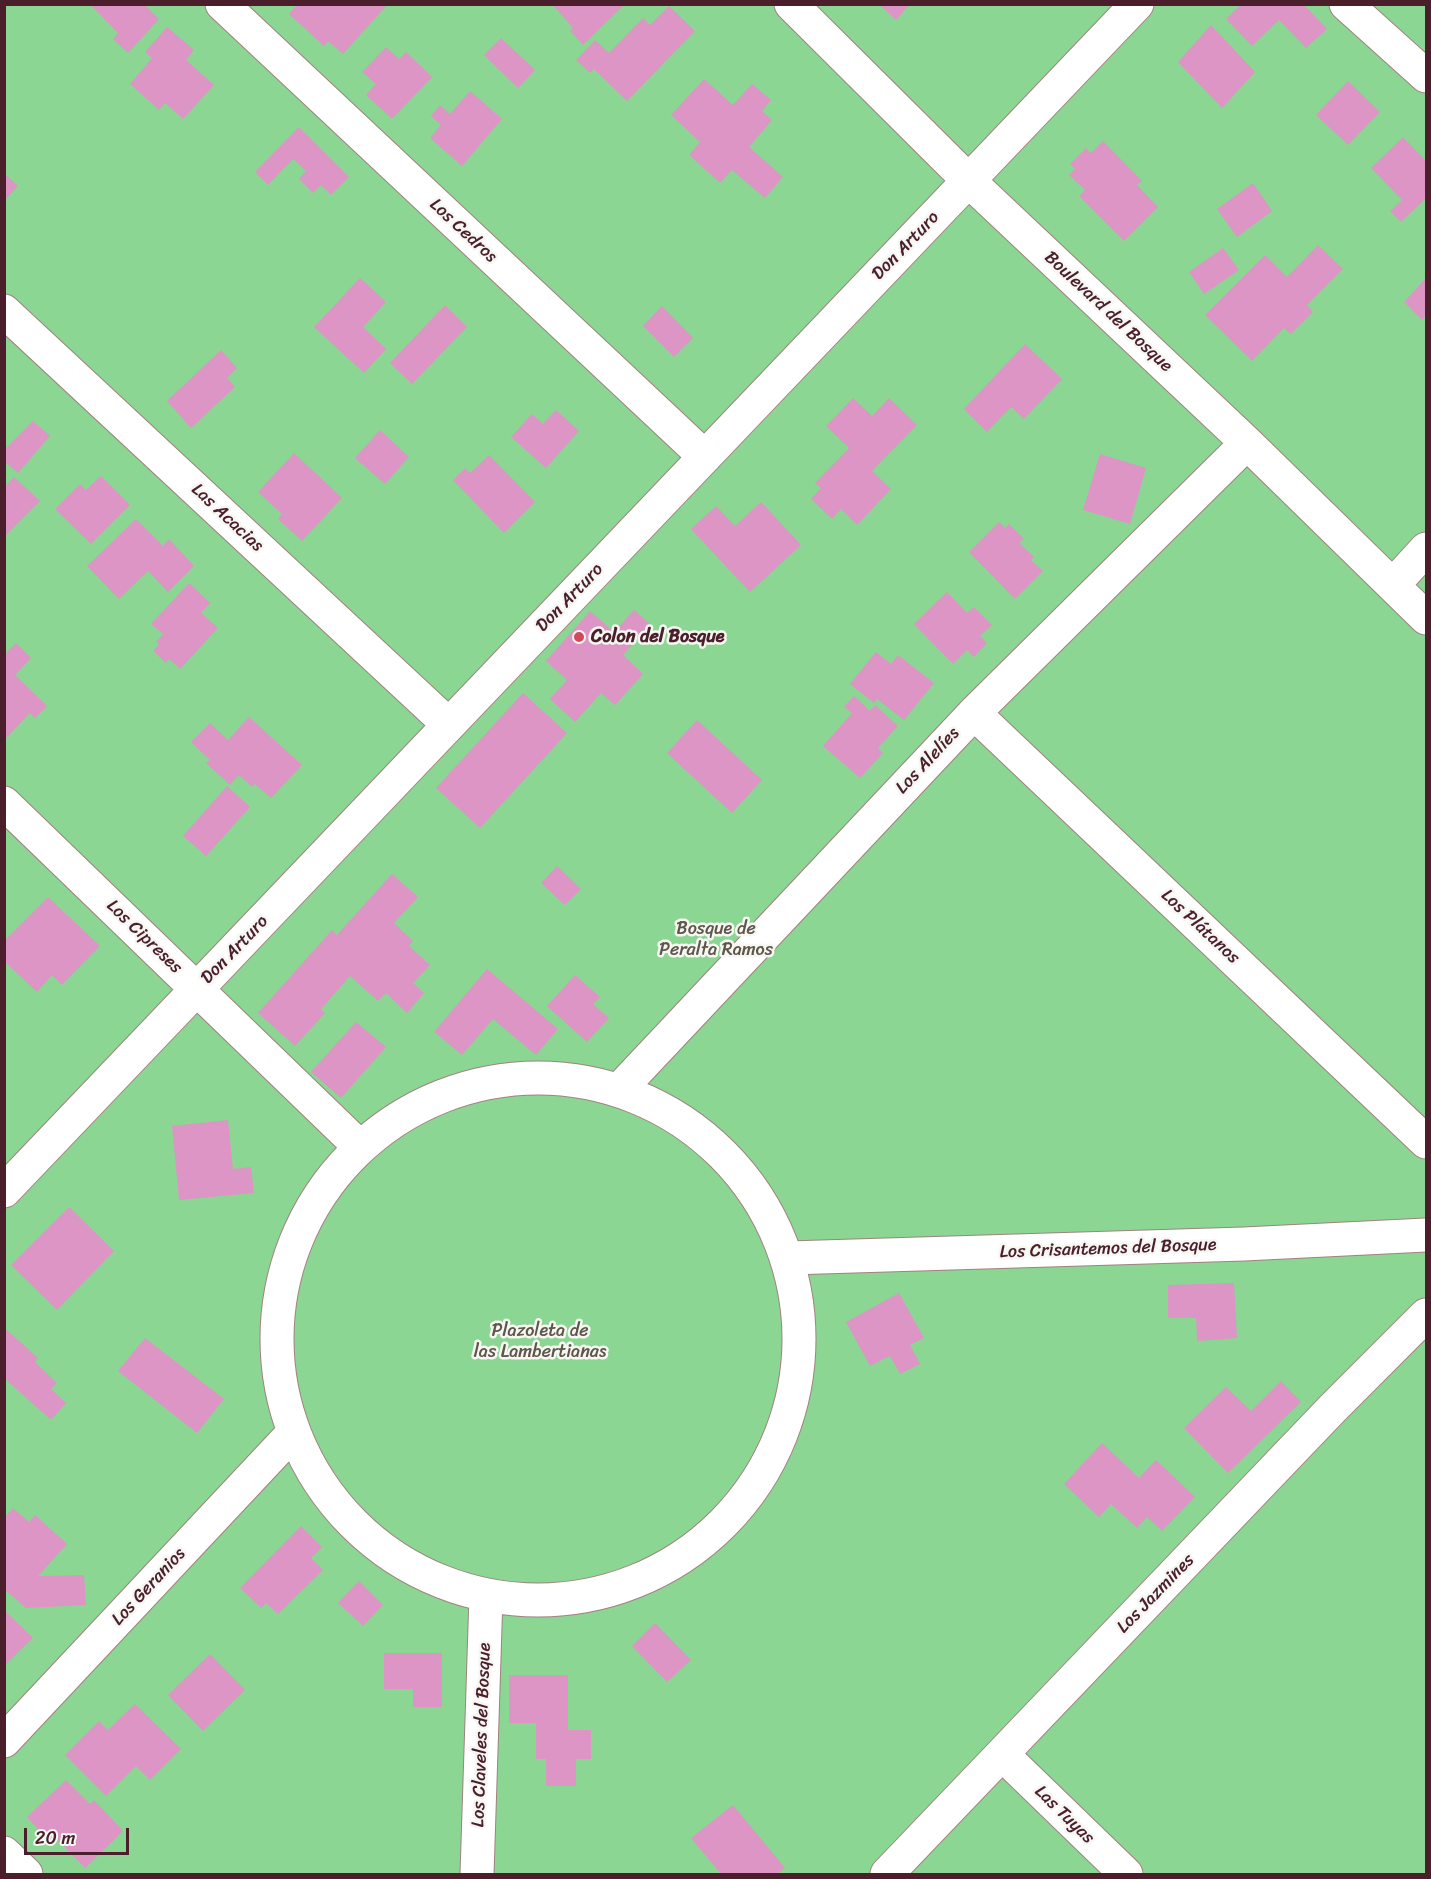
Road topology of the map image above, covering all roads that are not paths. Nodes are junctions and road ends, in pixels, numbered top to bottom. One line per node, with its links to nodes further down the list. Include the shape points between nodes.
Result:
1 (222, 4): 9 (street, Los Cedros)
2 (791, 4): 6 (street, Boulevard del Bosque)
3 (1137, 4): 6 (street, Don Arturo)
4 (1346, 4): 5 (street)
5 (1426, 76)
6 (969, 181): 8 (street, Boulevard del Bosque); 9 (street, Don Arturo)
7 (4, 311): 14 (street, Las Acacias)
8 (1247, 443): 11 (street, Boulevard del Bosque); 13 (street, Los Alelíes)
9 (705, 457): 14 (street, Don Arturo)
10 (1426, 549): 11 (street)
11 (1393, 585): 12 (street, Boulevard del Bosque)
12 (1426, 618)
13 (974, 713): 17 (street, Los Alelíes); 18 (street, Los Plátanos)
14 (449, 725): 16 (street, Don Arturo)
15 (4, 803): 16 (street, Los Cipreses)
16 (198, 988): 19 (street, Los Cipreses); 20 (street, Don Arturo)
17 (619, 1090): 19 (street, via 584,1081 533,1077 452,1092 404,1115); 22 (street, via 690,1124 748,1181)
18 (1426, 1142)
19 (360, 1146): 24 (street, via 318,1197 282,1280 277,1370)
20 (4, 1191)
21 (1426, 1235): 22 (street, Los Crisantemos del Bosque, via 1244,1245)
22 (789, 1258): 25 (street, via 802,1340 787,1427 744,1504 677,1562 595,1595 541,1602)
23 (1426, 1314): 27 (street, Los Jazmines)
24 (292, 1433): 25 (street, via 318,1483 354,1526 424,1576); 26 (street, Los Geranios)
25 (486, 1596): 30 (street, Los Claveles del Bosque)
26 (4, 1741)
27 (1003, 1755): 31 (street, Los Jazmines); 32 (street, Las Tuyas)
28 (4, 1853): 29 (street)
29 (26, 1875)
30 (477, 1875)
31 (886, 1875)
32 (1126, 1875)

